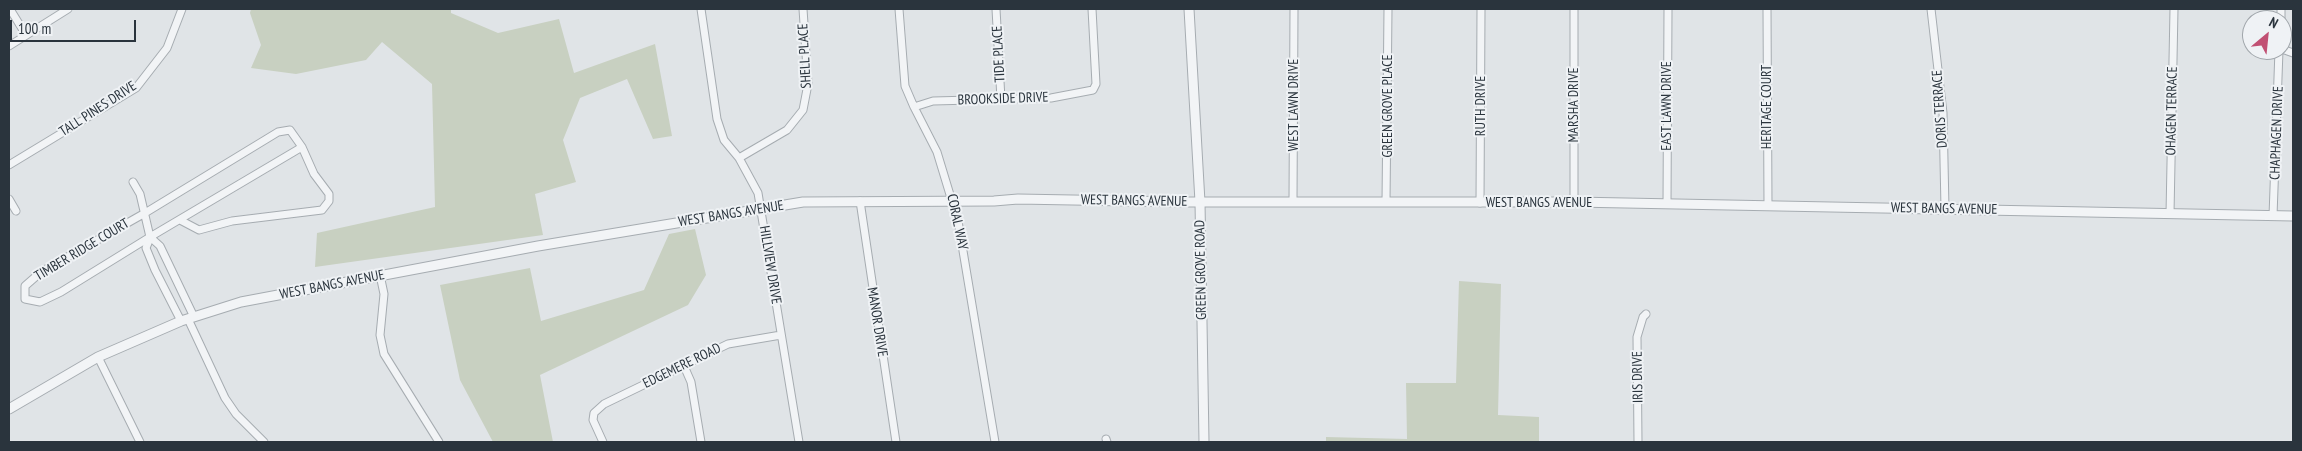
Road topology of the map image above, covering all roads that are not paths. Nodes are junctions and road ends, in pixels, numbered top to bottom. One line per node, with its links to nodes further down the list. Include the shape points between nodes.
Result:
1 (10, 9): 18 (street)
2 (68, 9): 18 (street)
3 (182, 9): 25 (street, TALL PINES DRIVE, via 167,48 136,88)
4 (701, 9): 24 (street, HILLVIEW DRIVE, via 717,120 724,140)
5 (803, 9): 24 (street, SHELL PLACE, via 808,84 803,110 787,130)
6 (899, 9): 22 (street, CORAL WAY, via 905,82)
7 (996, 9): 21 (street, TIDE PLACE)
8 (1092, 9): 21 (street, BROOKSIDE DRIVE, via 1096,84 1093,90 1051,98)
9 (1189, 9): 31 (street, GREEN GROVE ROAD)
10 (1294, 9): 30 (street, WEST LAWN DRIVE)
11 (1388, 9): 32 (street, GREEN GROVE PLACE)
12 (1481, 9): 34 (street, RUTH DRIVE)
13 (1574, 9): 33 (street, MARSHA DRIVE)
14 (1668, 9): 35 (street, EAST LAWN DRIVE)
15 (1767, 9): 36 (street, HERITAGE COURT)
16 (1931, 9): 38 (street, DORIS TERRACE, via 1942,104)
17 (2174, 9): 41 (street, OHAGEN TERRACE)
18 (26, 35): 19 (street)
19 (9, 46)
20 (2281, 60): 42 (street, CHAPHAGEN DRIVE)
21 (1000, 100): 22 (street, BROOKSIDE DRIVE, via 933,101)
22 (914, 107): 29 (street, CORAL WAY, via 937,152)
23 (302, 147): 40 (street, TIMBER RIDGE COURT, via 290,130 278,132); 44 (street, TIMBER RIDGE COURT); 44 (street, TIMBER RIDGE COURT, via 314,174 329,194 329,201 322,210 232,221 199,230)
24 (739, 158): 37 (street, HILLVIEW DRIVE, via 755,188)
25 (9, 165)
26 (134, 182): 40 (street, TIMBER RIDGE COURT)
27 (9, 199): 39 (street)
28 (860, 201): 29 (street, WEST BANGS AVENUE); 37 (street, WEST BANGS AVENUE, via 803,202); 59 (street, MANOR DRIVE)
29 (953, 201): 31 (street, WEST BANGS AVENUE); 60 (street, CORAL WAY)
30 (1293, 201): 31 (street, WEST BANGS AVENUE); 32 (street, WEST BANGS AVENUE)
31 (1200, 202): 61 (street, GREEN GROVE ROAD)
32 (1386, 202): 34 (street, WEST BANGS AVENUE)
33 (1574, 202): 34 (street, WEST BANGS AVENUE); 35 (street, WEST BANGS AVENUE)
34 (1480, 203)
35 (1667, 204): 36 (street, WEST BANGS AVENUE)
36 (1768, 206): 38 (street, WEST BANGS AVENUE)
37 (761, 208): 46 (street, WEST BANGS AVENUE); 49 (street, HILLVIEW DRIVE)
38 (1945, 209): 41 (street, WEST BANGS AVENUE)
39 (16, 211)
40 (145, 212): 45 (street, TIMBER RIDGE COURT); 45 (street, TIMBER RIDGE COURT, via 41,272 25,286 25,299 40,302 61,292)
41 (2170, 214): 42 (street, WEST BANGS AVENUE)
42 (2273, 216): 43 (street, WEST BANGS AVENUE)
43 (2293, 216)
44 (180, 220): 45 (street, TIMBER RIDGE COURT)
45 (150, 237): 48 (street, TIMBER RIDGE COURT, via 160,246); 48 (street, TIMBER RIDGE COURT, via 146,248)
46 (380, 275): 48 (street, WEST BANGS AVENUE, via 241,302); 55 (street, via 384,294 380,335 384,354)
47 (1646, 314): 62 (street, IRIS DRIVE, via 1637,337)
48 (188, 319): 50 (street, WEST BANGS AVENUE); 54 (street, via 225,398)
49 (781, 335): 51 (street, EDGEMERE ROAD, via 734,342); 58 (street, HILLVIEW DRIVE)
50 (98, 357): 52 (street, WEST BANGS AVENUE); 53 (street)
51 (684, 366): 56 (street, EDGEMERE ROAD, via 604,404 594,413); 57 (street, via 691,382)
52 (9, 409)
53 (140, 442)
54 (264, 442)
55 (439, 442)
56 (603, 442)
57 (701, 442)
58 (799, 442)
59 (896, 442)
60 (995, 442)
61 (1204, 442)
62 (1638, 442)

